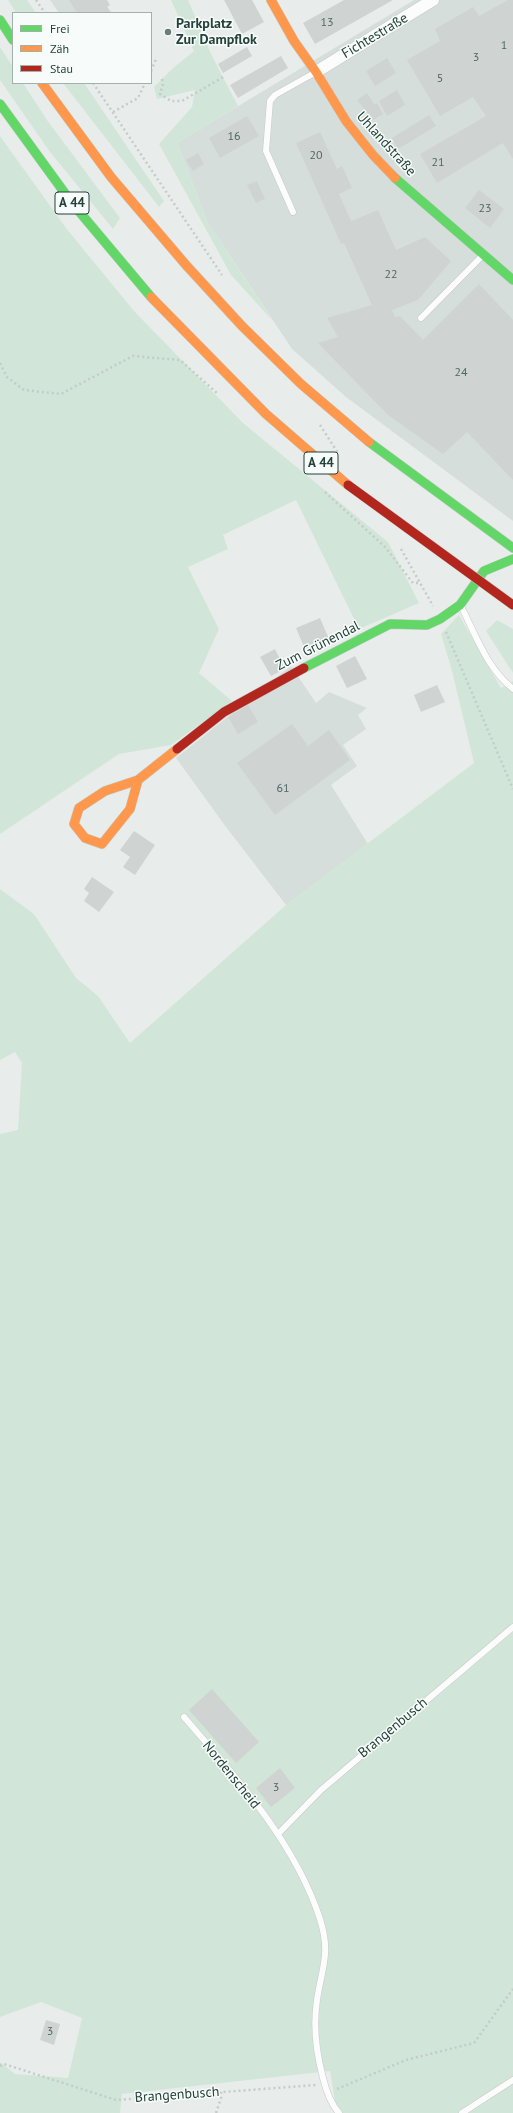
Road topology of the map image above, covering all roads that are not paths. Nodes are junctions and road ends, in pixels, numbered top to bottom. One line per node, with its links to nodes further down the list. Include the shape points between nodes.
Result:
1 (271, 0): 5 (main road, Uhlandstraße, via 294,41)
2 (433, 0): 5 (street, Fichtestraße)
3 (0, 20): 4 (main road)
4 (12, 38)
5 (316, 72): 8 (lane, via 275,95 270,101 266,151); 9 (main road, Uhlandstraße, via 346,121 373,155 399,182)
6 (43, 84): 12 (main road, bridge, via 140,215 242,326 302,384 369,442)
7 (0, 104): 15 (main road, A 44, bridge, via 69,199 150,297 271,420 339,478 417,538)
8 (293, 212)
9 (484, 255): 10 (main road, Uhlandstraße); 11 (lane)
10 (513, 280)
11 (420, 318)
12 (513, 548)
13 (513, 559): 14 (main road, Zum Grünendal, via 484,571)
14 (460, 605): 16 (lane, via 488,662); 17 (main road, Zum Grünendal, via 427,625 390,624 292,674 224,712)
15 (513, 605)
16 (513, 689)
17 (138, 780): 17 (main road, Zum Grünendal, via 130,809 102,844 85,838 74,824 79,808 104,791)
18 (513, 1627): 20 (lane, Brangenbusch, via 327,1785)
19 (184, 1717): 20 (lane, Nordenscheid, via 236,1778)
20 (278, 1834): 22 (lane, Nordenscheid, via 317,1912 326,1946 315,2030 324,2085 333,2107)
21 (513, 2080): 23 (lane)
22 (339, 2113)
23 (462, 2113)

